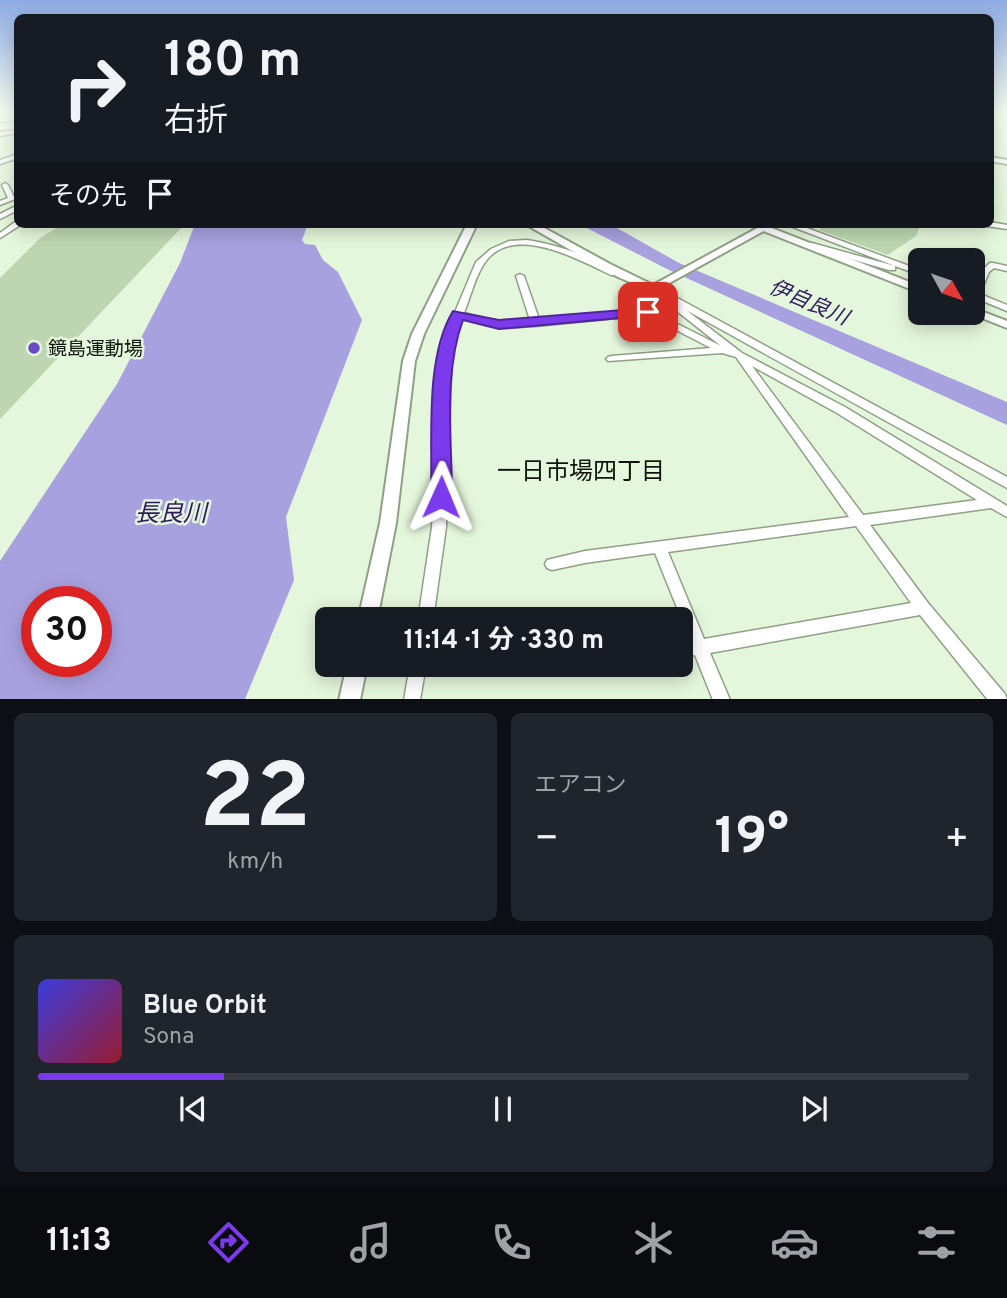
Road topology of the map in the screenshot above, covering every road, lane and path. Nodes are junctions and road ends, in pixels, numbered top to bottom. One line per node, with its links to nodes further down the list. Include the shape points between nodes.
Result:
1 (3, 184): 2 (street, via 12,199)
2 (0, 205)
3 (470, 228): 31 (main road, via 418,334 410,361 388,523)
4 (538, 228): 13 (main road)
5 (759, 228): 7 (street); 15 (main road)
6 (799, 228): 9 (street)
7 (795, 241): 11 (street); 14 (street)
8 (1007, 269): 10 (street, via 993,265)
9 (908, 270)
10 (985, 271)
11 (908, 272)
12 (520, 276): 20 (street)
13 (625, 278): 15 (main road); 18 (street, via 550,245 501,246 478,264)
14 (908, 285)
15 (653, 289): 23 (street); 25 (street)
16 (985, 299): 17 (street)
17 (1007, 308)
18 (458, 314): 20 (street, via 499,324); 32 (street, via 444,365 440,517)
19 (985, 316): 21 (main road)
20 (536, 323): 22 (street, via 648,312)
21 (1007, 325)
22 (722, 350): 23 (street); 24 (street)
23 (739, 355): 26 (street, via 841,410); 28 (street)
24 (611, 359)
25 (1007, 483)
26 (992, 503): 27 (street); 28 (street)
27 (1007, 512)
28 (859, 519): 29 (street); 33 (street)
29 (660, 549): 30 (street); 34 (street)
30 (552, 564)
31 (370, 607)
32 (427, 607)
33 (923, 608): 34 (street); 41 (street)
34 (700, 647): 35 (street); 40 (street)
35 (693, 648)
36 (354, 677): 38 (street)
37 (416, 677): 39 (street)
38 (349, 699)
39 (412, 699)
40 (722, 699)
41 (999, 699)

